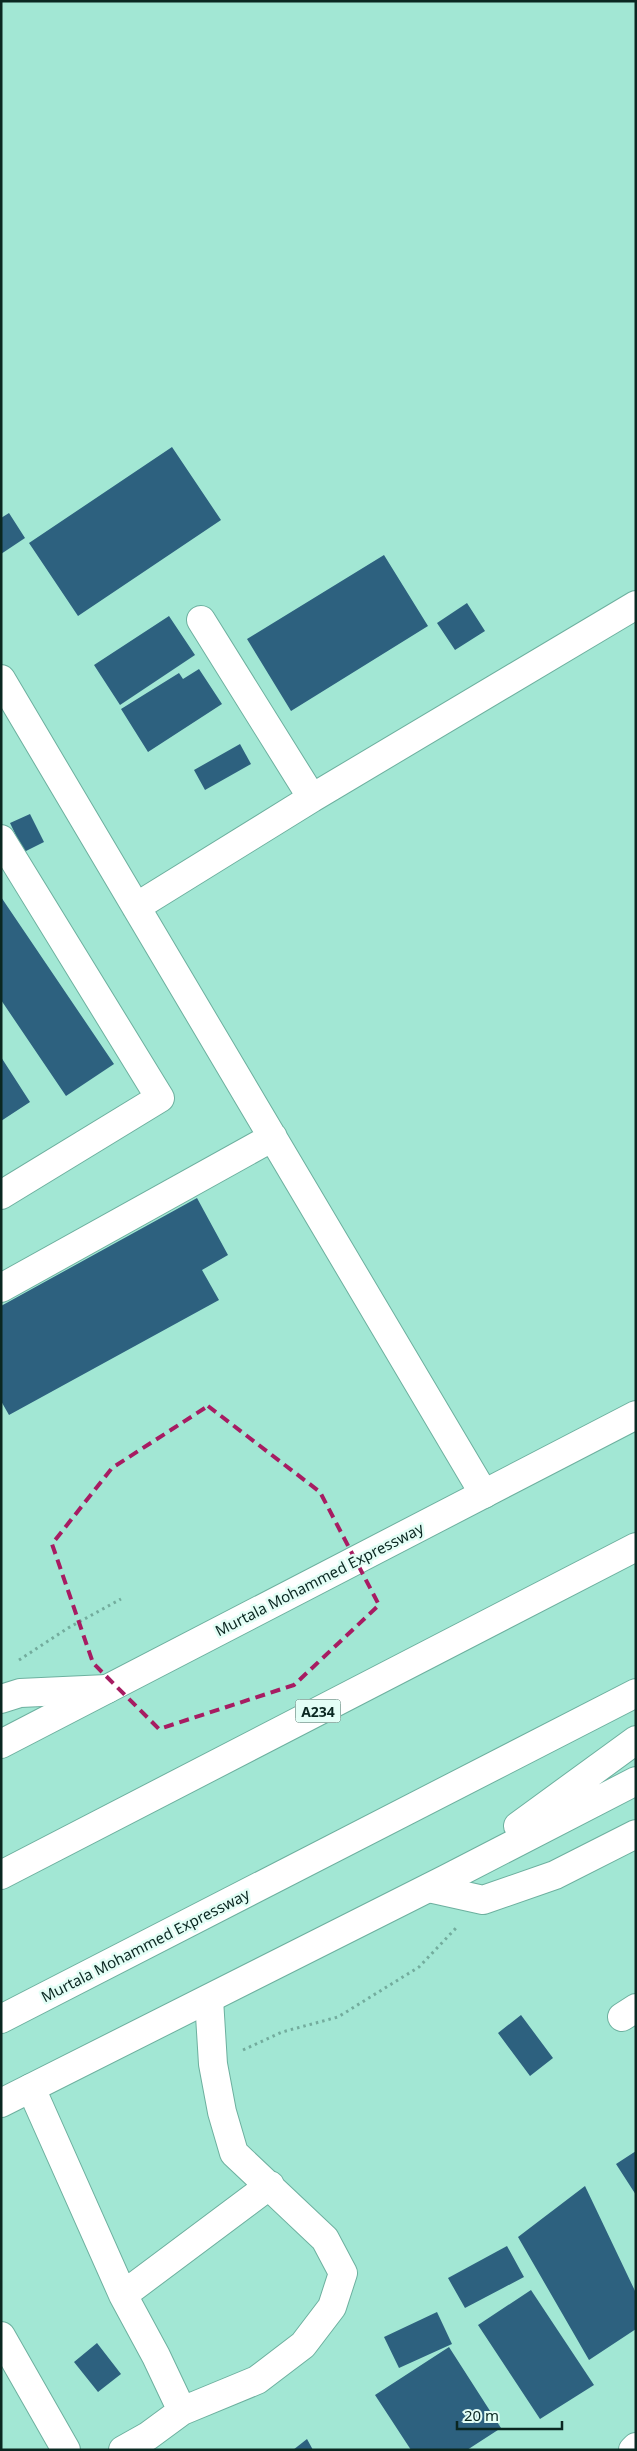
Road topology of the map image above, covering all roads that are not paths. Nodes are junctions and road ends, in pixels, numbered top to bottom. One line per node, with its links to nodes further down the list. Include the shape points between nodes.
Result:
1 (636, 605): 4 (main road)
2 (201, 620): 4 (main road)
3 (1, 679): 6 (main road)
4 (312, 798): 6 (main road)
5 (1, 839): 8 (main road, via 160,1098)
6 (136, 906): 7 (main road)
7 (273, 1137): 9 (main road); 11 (main road)
8 (1, 1195)
9 (1, 1288)
10 (636, 1415): 11 (main road, Murtala Mohammed Expressway)
11 (484, 1494): 13 (main road, Murtala Mohammed Expressway)
12 (636, 1547): 20 (main road, A234)
13 (107, 1689): 15 (main road, via 20,1693); 17 (main road, Murtala Mohammed Expressway)
14 (636, 1693): 23 (main road, Murtala Mohammed Expressway)
15 (1, 1699)
16 (636, 1740): 21 (main road)
17 (1, 1744)
18 (636, 1781): 21 (main road)
19 (636, 1834): 21 (main road, via 555,1875 483,1900)
20 (1, 1875)
21 (438, 1883): 22 (main road)
22 (209, 1999): 24 (main road); 26 (main road, via 213,2064 234,2153)
23 (1, 2019)
24 (31, 2088): 25 (main road); 27 (main road)
25 (1, 2103)
26 (270, 2185): 27 (main road); 29 (main road, via 325,2239 344,2274 332,2307 303,2345 257,2380)
27 (123, 2295): 29 (main road)
28 (1, 2336): 31 (main road)
29 (182, 2411): 32 (main road)
30 (636, 2447): 33 (main road)
31 (66, 2450)
32 (123, 2450)
33 (633, 2450)

